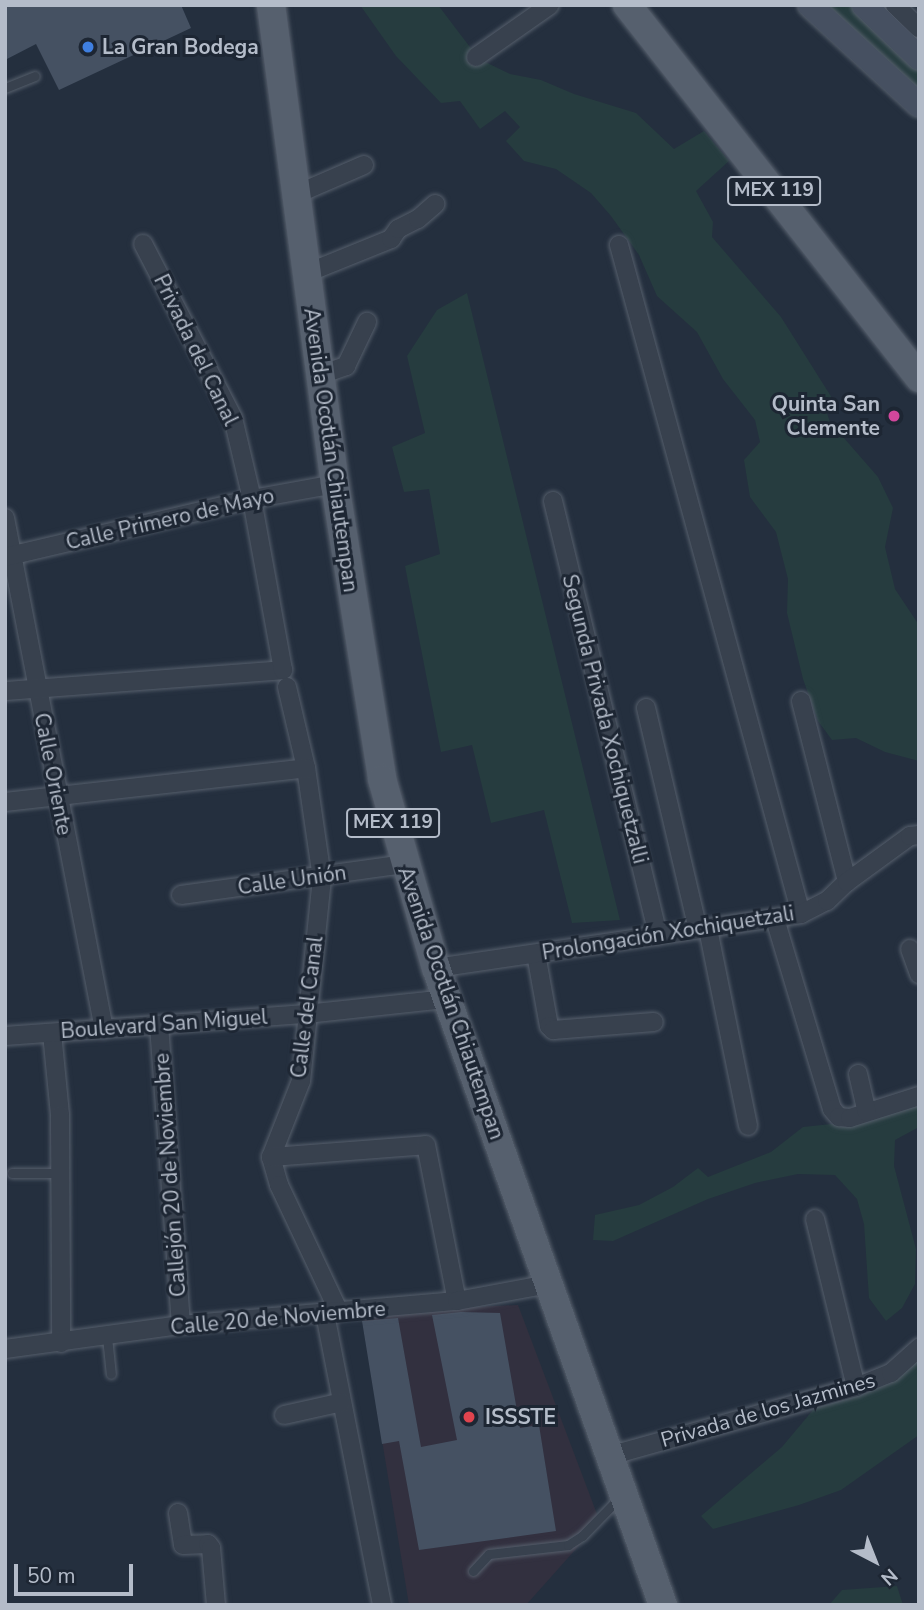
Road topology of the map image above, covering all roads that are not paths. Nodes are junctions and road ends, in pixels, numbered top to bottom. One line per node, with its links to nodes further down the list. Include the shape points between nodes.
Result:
1 (271, 5): 15 (main road, Avenida Ocotlán Chiautempan / MEX 119)
2 (550, 5): 9 (street)
3 (627, 5): 23 (main road, MEX 119)
4 (648, 5): 21 (main road, MEX 119)
5 (810, 5): 13 (main road)
6 (864, 5): 8 (main road)
7 (895, 5): 8 (street)
8 (912, 26): 10 (main road)
9 (476, 57)
10 (919, 58)
11 (35, 76): 12 (lane)
12 (5, 88)
13 (919, 104)
14 (364, 165): 15 (street)
15 (296, 194): 19 (main road, Avenida Ocotlán Chiautempan / MEX 119)
16 (435, 204): 19 (street, via 391,239)
17 (143, 244): 25 (street, Privada del Canal, via 233,418)
18 (619, 245): 42 (street)
19 (307, 273): 22 (main road, Avenida Ocotlán Chiautempan / MEX 119)
20 (367, 322): 22 (street, via 346,366)
21 (919, 352)
22 (320, 375): 24 (main road, Avenida Ocotlán Chiautempan / MEX 119)
23 (919, 378)
24 (335, 484): 25 (street, Calle Primero de Mayo); 38 (main road, Avenida Ocotlán Chiautempan / MEX 119, via 382,779)
25 (252, 499): 28 (street, Calle Primero de Mayo); 29 (street, Calle del Canal)
26 (552, 501): 45 (street, Segunda Privada Xochiquetzalli)
27 (5, 518): 28 (street, Calle Oriente)
28 (9, 557): 30 (street, Calle Oriente)
29 (285, 679): 30 (street); 34 (street, Calle del Canal)
30 (37, 688): 31 (street); 35 (street, Calle Oriente)
31 (5, 691)
32 (800, 701): 40 (street)
33 (646, 708): 44 (street)
34 (306, 768): 35 (street); 39 (street, Calle del Canal)
35 (57, 797): 36 (street); 54 (street, Calle Oriente)
36 (5, 802)
37 (919, 835): 40 (street, Prolongación Xochiquetzali, via 910,836)
38 (404, 864): 39 (street, Calle Unión); 48 (main road, Avenida Ocotlán Chiautempan / MEX 119)
39 (322, 878): 41 (street, Calle Unión); 51 (street, Calle del Canal)
40 (847, 881): 42 (street, Prolongación Xochiquetzali, via 827,901)
41 (181, 895)
42 (801, 914): 43 (street, Prolongación Xochiquetzali)
43 (775, 919): 44 (street, Prolongación Xochiquetzali); 59 (street, via 832,1109 838,1117)
44 (703, 929): 45 (street, Prolongación Xochiquetzali); 60 (street)
45 (658, 936): 47 (street, Prolongación Xochiquetzali)
46 (910, 948): 49 (street)
47 (536, 954): 48 (street, Prolongación Xochiquetzali); 52 (street, via 553,1030)
48 (436, 968): 50 (main road, Avenida Ocotlán Chiautempan / MEX 119)
49 (919, 974)
50 (447, 999): 51 (street, Boulevard San Miguel); 65 (main road, Avenida Ocotlán Chiautempan / MEX 119)
51 (306, 1014): 53 (street, Boulevard San Miguel); 61 (street, Calle del Canal, via 301,1081)
52 (654, 1022)
53 (159, 1025): 54 (street, Boulevard San Miguel); 68 (street, Callejón 20 de Noviembre)
54 (104, 1029): 55 (street, Boulevard San Miguel)
55 (52, 1032): 56 (street, Boulevard San Miguel); 63 (street, via 60,1115)
56 (5, 1036)
57 (858, 1074): 59 (street)
58 (919, 1096): 59 (street)
59 (867, 1112)
60 (748, 1126)
61 (271, 1157): 66 (street, via 426,1145); 67 (street)
62 (12, 1173): 63 (lane)
63 (58, 1173): 70 (street)
64 (815, 1220): 74 (street)
65 (549, 1284): 66 (street, Calle 20 de Noviembre); 77 (main road, Avenida Ocotlán Chiautempan / MEX 119)
66 (457, 1301): 67 (street, Calle 20 de Noviembre)
67 (332, 1313): 68 (street, Calle 20 de Noviembre); 75 (street)
68 (181, 1325): 69 (street, Calle 20 de Noviembre)
69 (107, 1337): 70 (street, Calle 20 de Noviembre); 73 (lane)
70 (61, 1343): 72 (street, Calle 20 de Noviembre)
71 (919, 1348): 74 (street, Privada de los Jazmines, via 891,1373)
72 (5, 1349)
73 (111, 1374)
74 (856, 1387): 77 (street, Privada de los Jazmines)
75 (342, 1402): 76 (street); 82 (street)
76 (284, 1415)
77 (609, 1456): 78 (main road, Avenida Ocotlán Chiautempan / MEX 119)
78 (623, 1493): 80 (lane, via 568,1545 489,1554); 83 (main road, Avenida Ocotlán Chiautempan / MEX 119)
79 (178, 1513): 81 (street, via 183,1545 211,1548)
80 (473, 1571)
81 (216, 1605)
82 (382, 1605)
83 (663, 1605)

